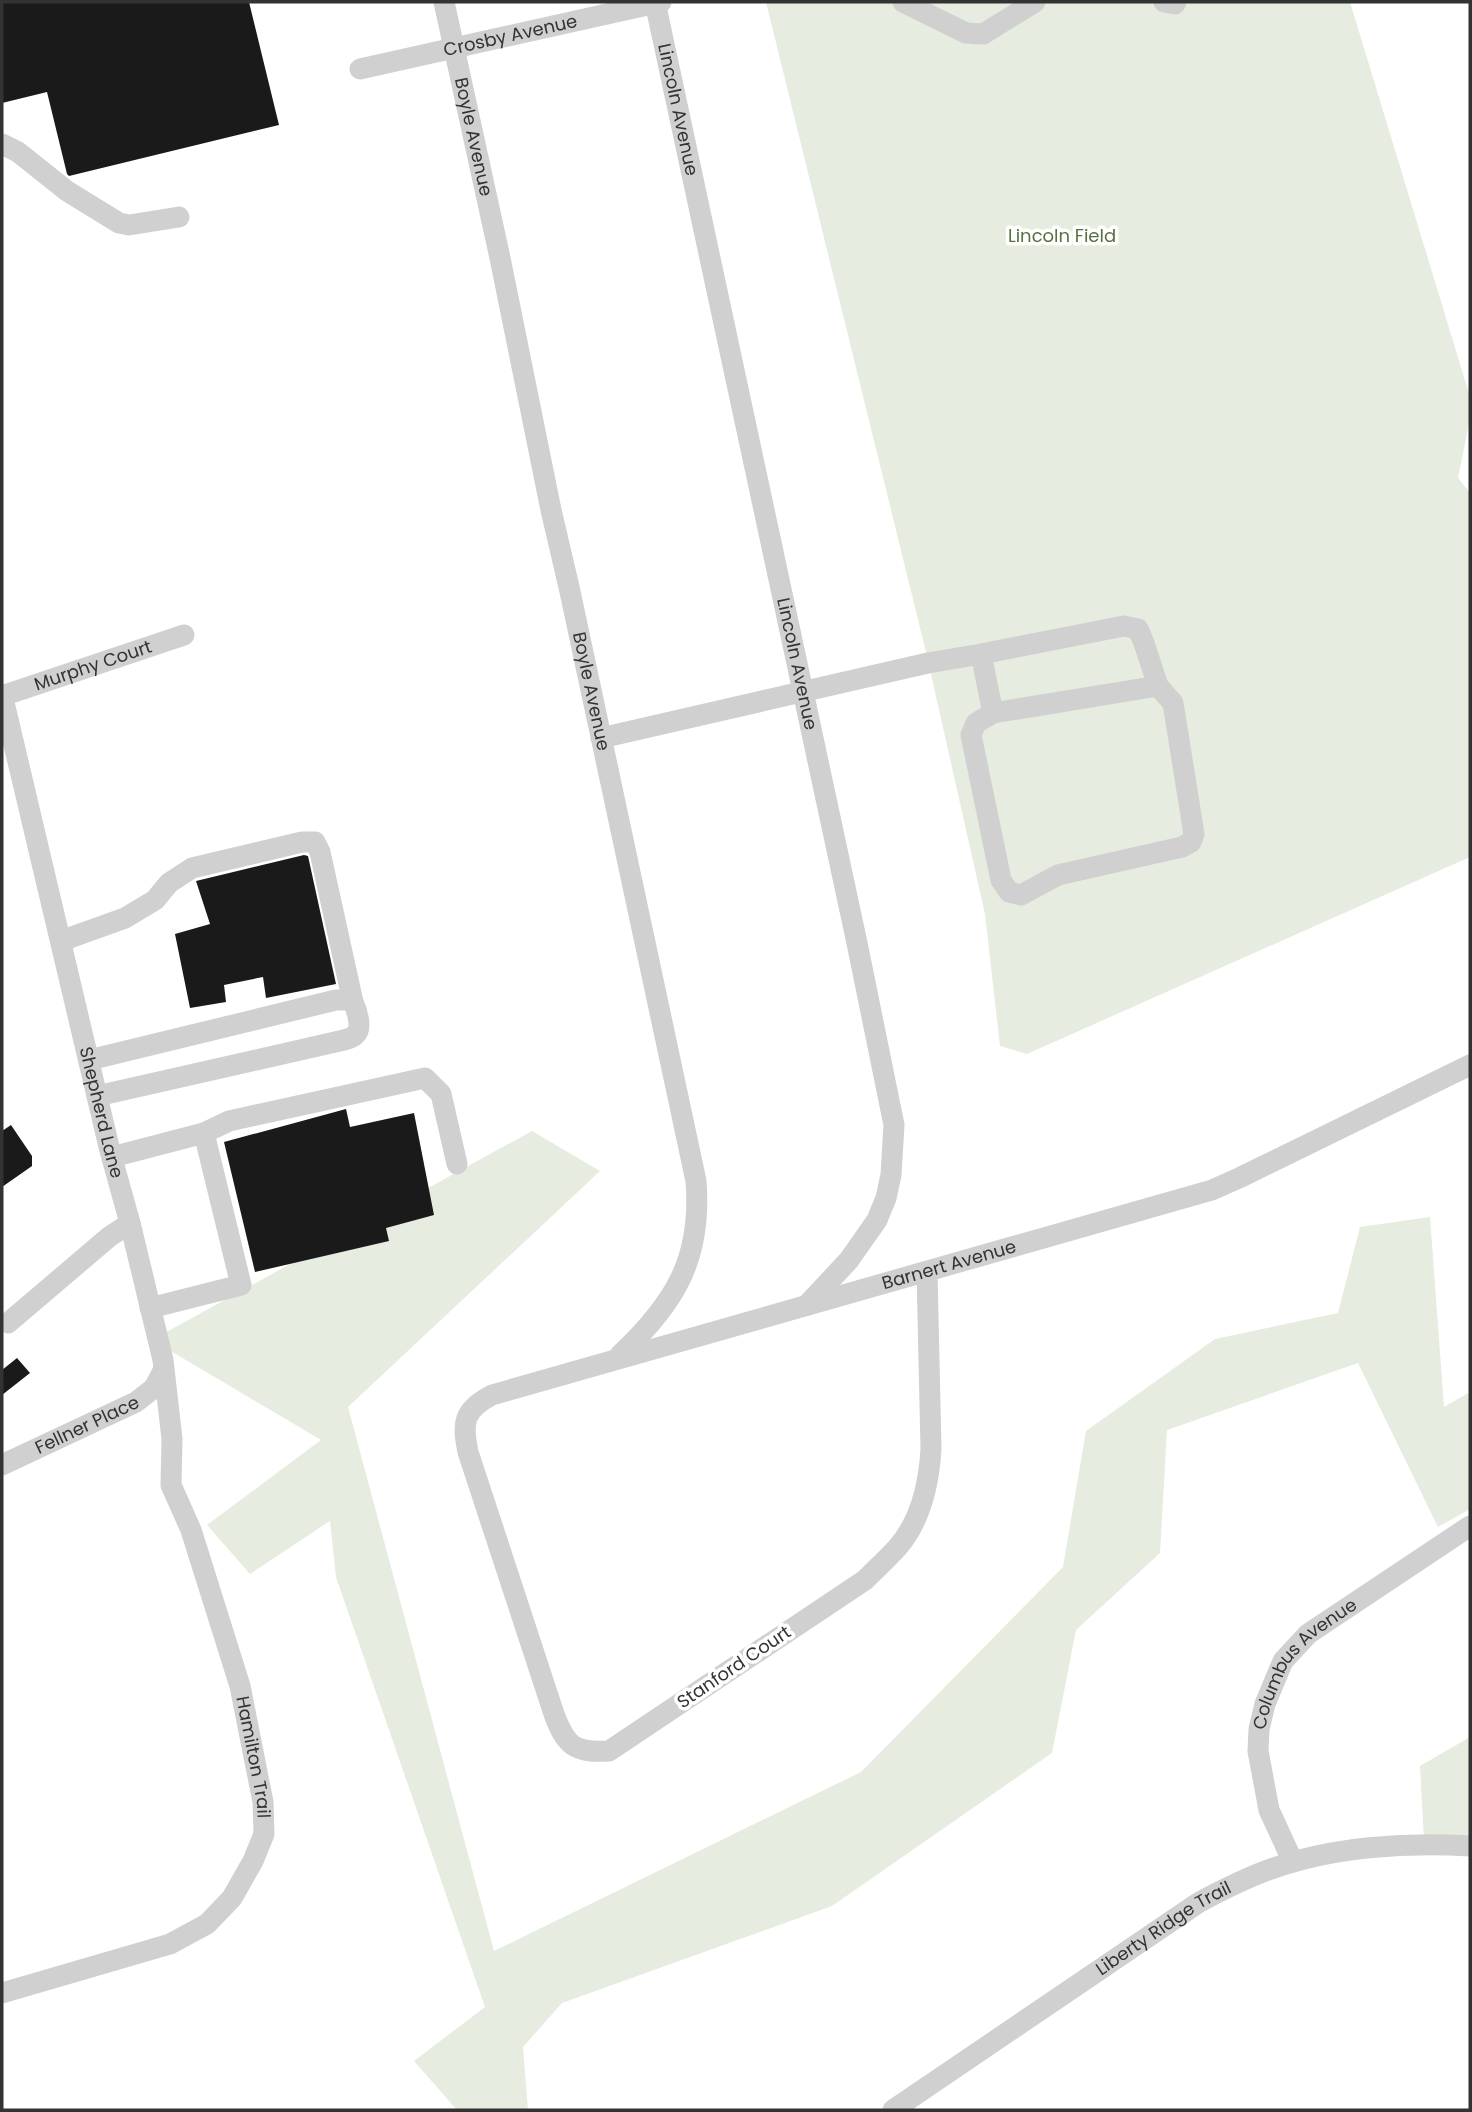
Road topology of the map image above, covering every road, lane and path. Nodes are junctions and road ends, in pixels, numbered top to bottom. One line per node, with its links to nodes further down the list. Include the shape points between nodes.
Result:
1 (444, 2): 7 (street, Boyle Avenue)
2 (657, 2): 7 (street, Crosby Avenue); 14 (street, Lincoln Avenue)
3 (903, 2): 4 (street, via 966,33 984,33)
4 (1035, 2)
5 (1164, 2): 6 (street)
6 (1176, 2)
7 (454, 48): 8 (street, Crosby Avenue); 17 (street, Boyle Avenue)
8 (360, 69)
9 (2, 145): 10 (street, via 119,223)
10 (179, 217)
11 (184, 635): 15 (street, Murphy Court)
12 (981, 654): 13 (street, via 1124,626 1138,629); 14 (street); 16 (street)
13 (1158, 686): 16 (street); 16 (street, via 1173,703 1194,834 1191,842 1058,876 1021,895 1009,892 1001,880 971,735 976,723)
14 (804, 691): 17 (street); 28 (street, Lincoln Avenue, via 894,1125 891,1175 877,1220 849,1260)
15 (2, 699): 18 (street, Shepherd Lane)
16 (993, 713)
17 (601, 738): 31 (street, Boyle Avenue, via 686,1129 698,1207 693,1249 677,1289 642,1335)
18 (61, 942): 19 (street, via 125,918 155,900 169,883 192,868 315,842); 20 (street, Shepherd Lane)
19 (353, 1002): 20 (street, via 336,1000); 22 (street, via 359,1029 344,1040)
20 (89, 1060): 22 (street, Shepherd Lane)
21 (1470, 1065): 27 (street, Barnert Avenue, via 1212,1190)
22 (97, 1096): 24 (street, Shepherd Lane)
23 (204, 1133): 24 (street); 25 (street, via 229,1121 425,1078 441,1094); 29 (street, via 241,1285)
24 (112, 1157): 26 (street, Shepherd Lane)
25 (457, 1164)
26 (130, 1223): 29 (street, Shepherd Lane); 30 (street)
27 (927, 1272): 28 (street, Barnert Avenue); 34 (street, Stanford Court, via 930,1471 918,1513 899,1547 865,1580 608,1751 575,1749 559,1729)
28 (807, 1305): 31 (street, Barnert Avenue)
29 (150, 1308): 32 (street, Shepherd Lane)
30 (8, 1323)
31 (616, 1359): 34 (street, Barnert Avenue, via 478,1402 467,1414 464,1431)
32 (163, 1371): 33 (street, Fellner Place, via 154,1388 136,1402); 36 (street, Shepherd Lane, via 172,1440 171,1485)
33 (2, 1465)
34 (473, 1466)
35 (1470, 1526): 38 (street, Columbus Avenue, via 1308,1634 1283,1661 1265,1704 1258,1751 1269,1810)
36 (191, 1530): 39 (street, Hamilton Trail, via 240,1686 263,1802 264,1834 253,1861 232,1898 207,1924 170,1944)
37 (1470, 1846): 38 (street, Liberty Ridge Trail, via 1378,1847)
38 (1293, 1862): 40 (street, Liberty Ridge Trail, via 1198,1903)
39 (2, 1993)
40 (892, 2110)

